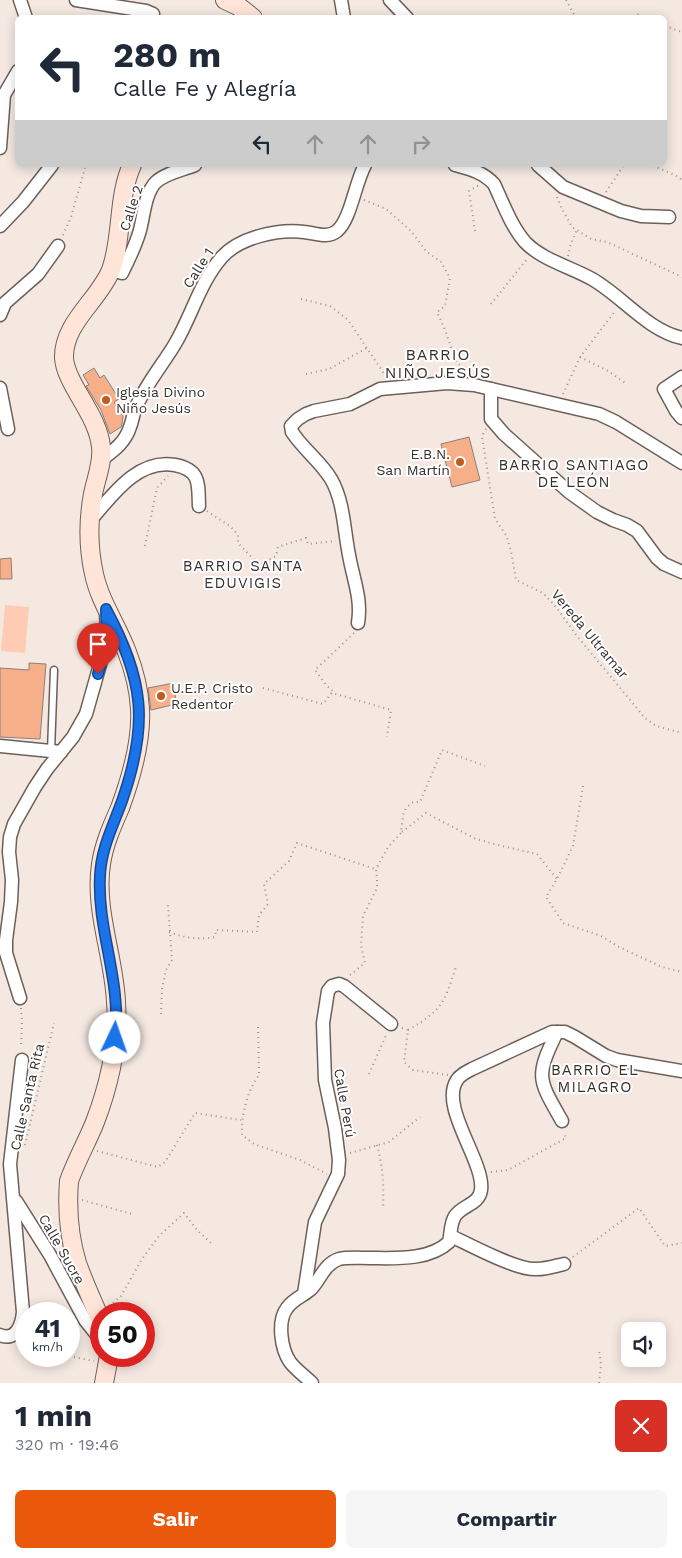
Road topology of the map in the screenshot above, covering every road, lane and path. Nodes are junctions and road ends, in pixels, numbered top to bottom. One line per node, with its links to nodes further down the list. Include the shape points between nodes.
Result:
1 (20, 0): 7 (street)
2 (76, 0): 8 (street, via 146,11)
3 (225, 0): 9 (main road)
4 (341, 0): 10 (street)
5 (390, 0): 11 (street)
6 (566, 0): 12 (path)
7 (25, 15)
8 (152, 15)
9 (249, 15)
10 (344, 15)
11 (404, 15)
12 (574, 15)
13 (667, 27): 14 (path)
14 (682, 32)
15 (15, 77): 16 (street, via 4,95)
16 (0, 148)
17 (51, 167): 32 (street)
18 (131, 167): 38 (main road)
19 (190, 167): 38 (street, Calle 2, via 156,182 128,262 122,273)
20 (364, 167): 29 (street, Calle 1)
21 (462, 167): 26 (street, via 482,173)
22 (540, 167): 28 (street)
23 (623, 167): 30 (path)
24 (655, 167): 27 (path)
25 (85, 168): 35 (path, via 71,217)
26 (489, 179): 34 (path, via 469,191); 36 (street, via 519,233)
27 (682, 180)
28 (563, 187): 30 (street); 33 (path, via 557,198 572,227)
29 (353, 196): 49 (path, via 386,209 441,262 450,278 446,306 437,312); 58 (street, Calle 1, via 342,225 330,235 303,232 266,235 244,242 222,257 197,296 176,342 136,405 125,438)
30 (599, 202): 31 (street, via 641,216)
31 (668, 217)
32 (0, 226)
33 (577, 230): 37 (path); 39 (path)
34 (475, 231)
35 (58, 246): 43 (street, via 38,274 5,303)
36 (534, 249): 37 (street); 42 (path)
37 (565, 266): 41 (street, via 593,280)
38 (111, 270): 58 (main road, via 103,286 75,322 64,361 94,418 101,447)
39 (682, 277)
40 (301, 299): 45 (path, via 330,306 337,311 348,320)
41 (622, 302): 44 (street, via 664,331); 46 (path)
42 (490, 304)
43 (0, 315)
44 (680, 336)
45 (367, 348): 47 (path, via 329,369); 51 (path)
46 (580, 357): 50 (path); 54 (path)
47 (306, 374)
48 (682, 377): 55 (street, via 664,389)
49 (466, 384): 51 (street); 53 (street)
50 (628, 384)
51 (393, 387): 63 (street, via 380,389 350,404 314,411 298,418 291,426 295,437 332,480)
52 (0, 388): 57 (street)
53 (491, 389): 54 (street); 56 (street)
54 (558, 405): 59 (street, via 599,414)
55 (682, 418)
56 (491, 419): 65 (street, via 569,492 597,512 637,531 650,552 664,564); 71 (path, Vereda Ultramar, via 482,436 495,519 506,535 516,580 543,593 645,718 656,726)
57 (7, 429)
58 (100, 460): 62 (main road)
59 (682, 463)
60 (179, 466): 61 (street, via 195,474); 62 (street, via 166,463 138,472); 64 (path, via 157,488)
61 (199, 506): 63 (path, via 231,527 238,536 238,543 259,565 276,556 278,547 306,538 308,544)
62 (89, 522): 66 (main road, via 93,571)
63 (346, 539): 67 (street, via 359,600)
64 (145, 546)
65 (682, 572)
66 (106, 609): 74 (street, via 107,640 94,690 79,728); 100 (main road, via 127,651 137,683 140,711 130,776 101,862 102,915 114,982 117,1024 103,1099)
67 (358, 623): 70 (path, via 354,634 315,670)
68 (54, 670): 74 (lane)
69 (263, 688): 70 (path, via 324,704)
70 (333, 691): 72 (path, via 391,710)
71 (682, 733)
72 (387, 737)
73 (0, 746): 74 (street)
74 (56, 751): 85 (street, via 14,824 10,837 12,880 6,953)
75 (485, 766): 77 (path, via 442,750 420,802 413,802 406,808)
76 (583, 786): 79 (path, via 573,846)
77 (401, 833): 78 (path, via 388,847); 79 (path, via 426,813 476,839 537,854)
78 (376, 869): 81 (path, via 297,843 289,861 264,884 268,904 259,915 257,932 216,930 215,937 203,939); 84 (path, via 377,888 364,916 361,945 365,963)
79 (557, 879): 83 (path, via 546,897 563,923 601,936 662,967)
80 (168, 905): 81 (path)
81 (169, 932): 86 (path, via 172,960 162,989)
82 (456, 967): 90 (path, via 450,988 437,1011)
83 (682, 972)
84 (339, 984): 88 (street); 102 (street, Calle Perú, via 328,991 323,1023 325,1080)
85 (20, 998): 92 (path)
86 (161, 1014)
87 (54, 1023): 101 (path, Calle Santa Rita)
88 (391, 1024): 90 (path); 94 (path)
89 (258, 1027): 97 (path, via 259,1075)
90 (408, 1030): 95 (path, via 404,1062 413,1070)
91 (557, 1032): 93 (street, via 565,1032 617,1060); 95 (street, via 520,1046); 98 (street, via 546,1055 541,1079)
92 (22, 1060): 106 (street, via 10,1164)
93 (682, 1071)
94 (369, 1074)
95 (460, 1076): 103 (street, via 455,1082 453,1099)
96 (420, 1117): 99 (path, via 389,1142)
97 (241, 1120): 100 (path, via 195,1113 165,1162 158,1167); 104 (path, via 242,1135 254,1144 300,1160)
98 (562, 1120): 103 (path, via 566,1138 508,1170)
99 (377, 1145): 102 (path); 107 (path, via 384,1187)
100 (84, 1147): 105 (main road, via 69,1181)
101 (24, 1150)
102 (338, 1156): 104 (street, Calle Perú)
103 (478, 1174): 109 (street, via 481,1190 478,1199 455,1216)
104 (336, 1179): 113 (street, Calle Perú, via 315,1222)
105 (68, 1196): 108 (path); 114 (main road, via 77,1262)
106 (13, 1197): 116 (street, Calle Sucre); 117 (street, via 22,1323 10,1337)
107 (383, 1209)
108 (132, 1214)
109 (451, 1236): 112 (street, via 528,1269); 113 (street, via 445,1246 427,1254 337,1260)
110 (682, 1243): 112 (path, via 665,1246 639,1208)
111 (212, 1244): 115 (path, via 184,1213 159,1236)
112 (564, 1264)
113 (304, 1294): 121 (street, via 283,1314 282,1339 290,1362)
114 (93, 1302)
115 (115, 1302)
116 (90, 1326)
117 (0, 1335)
118 (599, 1350): 122 (path)
119 (107, 1367): 120 (main road)
120 (104, 1383)
121 (312, 1383)
122 (599, 1383)

